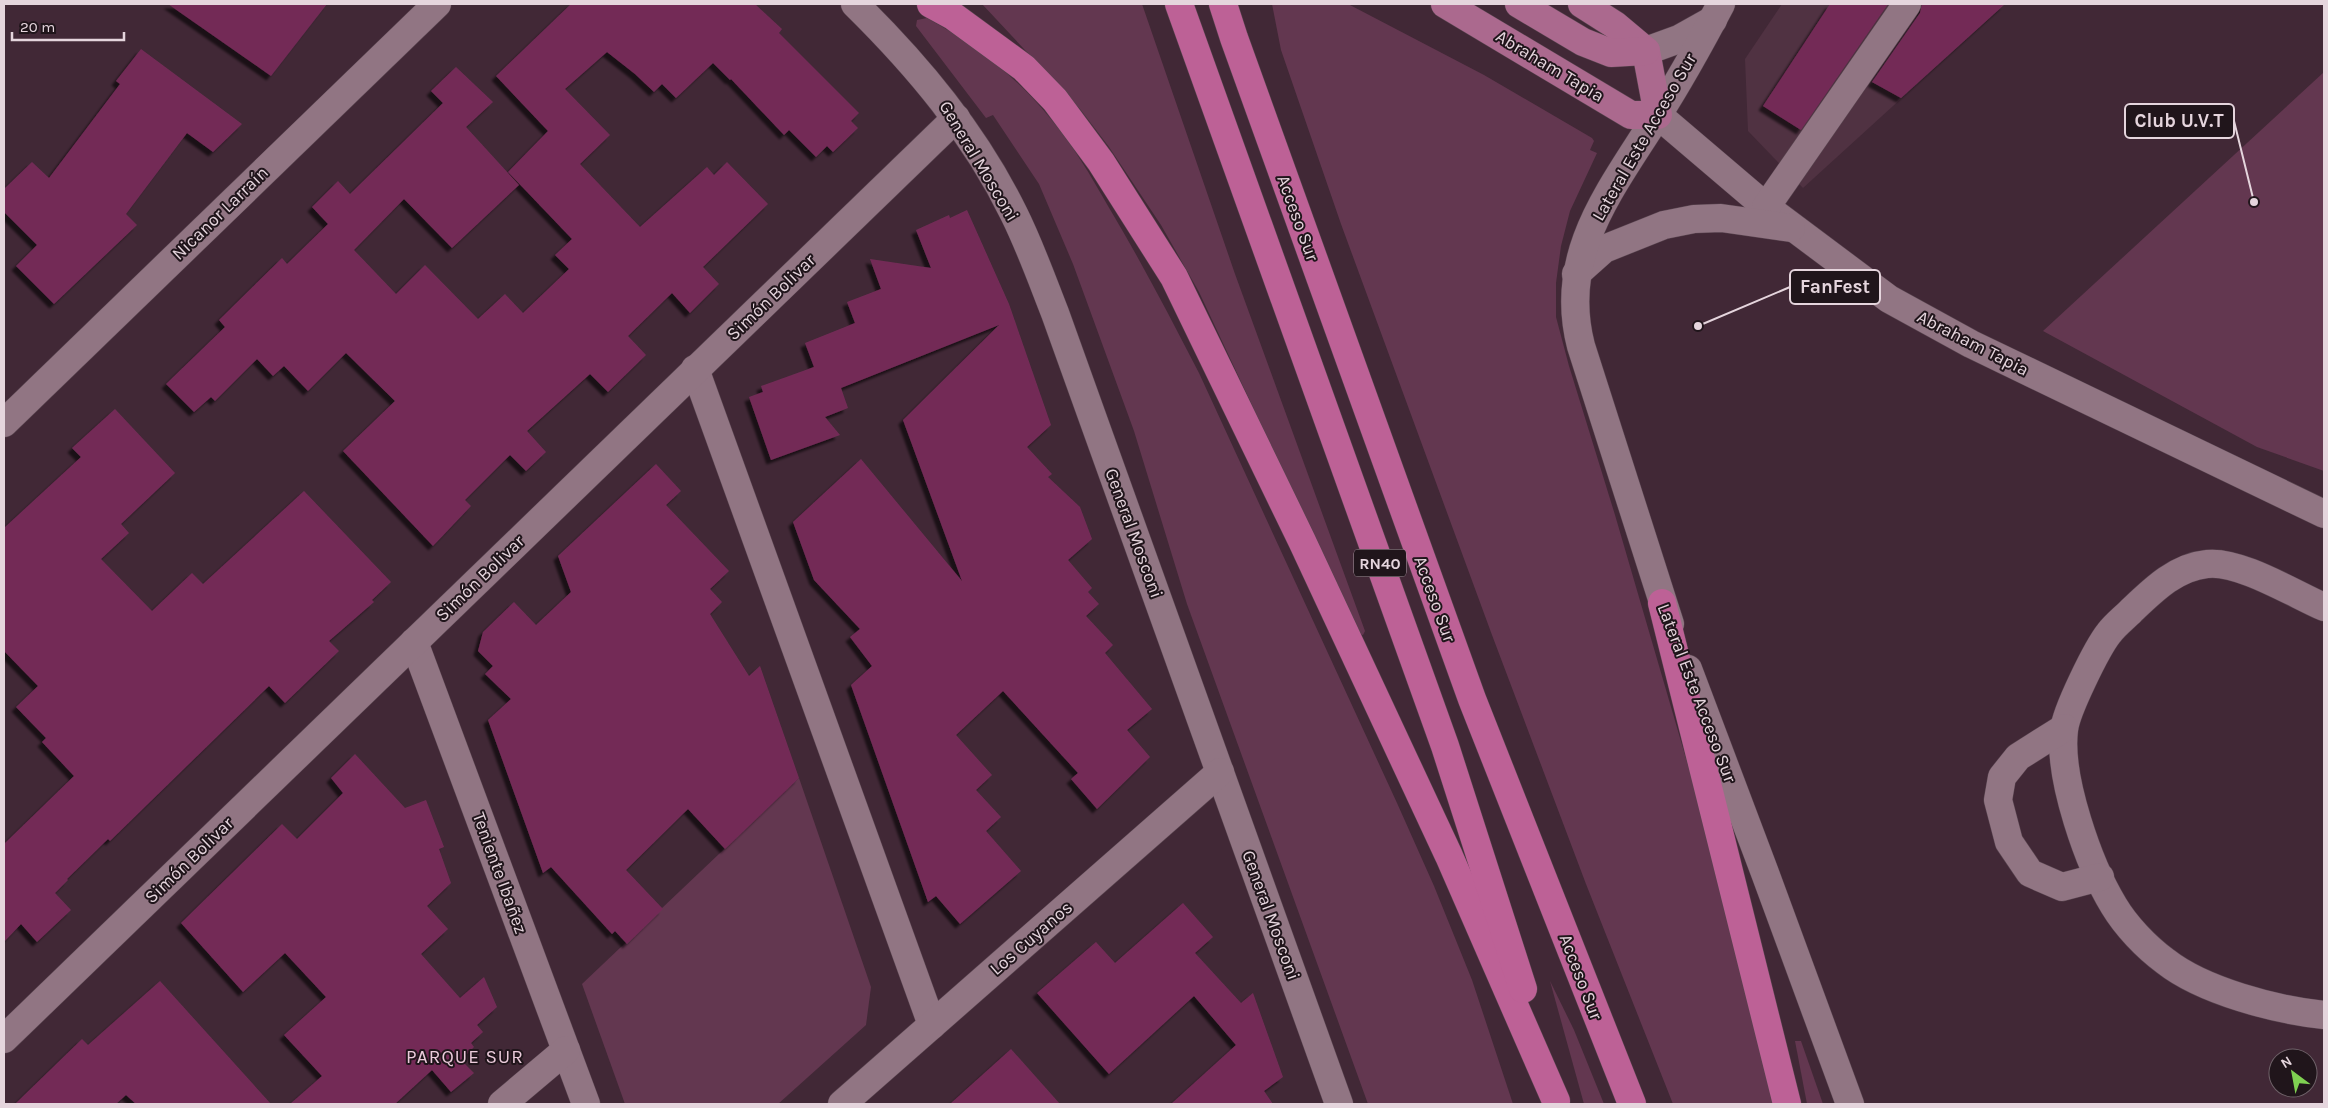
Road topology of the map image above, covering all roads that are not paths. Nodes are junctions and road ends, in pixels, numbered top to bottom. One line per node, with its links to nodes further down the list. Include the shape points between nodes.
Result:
1 (437, 4): 18 (street, Nicanor Larraín)
2 (855, 4): 13 (street, General Mosconi, via 908,57)
3 (931, 4): 30 (highway, via 953,16 1024,68 1055,100 1101,162 1174,277 1445,848)
4 (1224, 4): 35 (highway, Acceso Sur / RN40, via 1468,690)
5 (1445, 4): 12 (main road, Abraham Tapia, via 1631,115)
6 (1520, 4): 11 (main road, via 1583,42 1611,53)
7 (1582, 4): 11 (main road)
8 (1907, 4): 14 (street)
9 (1717, 12): 11 (street, via 1679,39); 12 (street, Lateral Este Acceso Sur)
10 (1183, 15): 30 (highway, RN40, via 1445,746 1506,931)
11 (1646, 50): 12 (main road)
12 (1658, 115): 14 (street, Abraham Tapia); 16 (street, Lateral Este Acceso Sur, via 1607,196 1581,251)
13 (956, 118): 17 (street, Simón Bolivar); 24 (street, General Mosconi, via 1014,214 1038,269)
14 (1766, 207): 15 (street, Abraham Tapia)
15 (1793, 228): 16 (street, Lateral Este Acceso Sur, via 1721,218 1664,224 1604,249); 19 (street, Abraham Tapia, via 1889,299 1971,344)
16 (1576, 274): 20 (street, Lateral Este Acceso Sur, via 1576,329)
17 (696, 369): 22 (street, Simón Bolivar); 27 (street)
18 (4, 423)
19 (2324, 514)
20 (1662, 603): 36 (highway); 37 (street, Lateral Este Acceso Sur)
21 (2324, 607): 23 (street, via 2238,567 2208,564 2181,570 2147,596 2108,633 2083,680)
22 (414, 642): 28 (street, Simón Bolivar); 29 (street, Teniente Ibañez)
23 (2064, 728): 25 (street, via 2064,762 2084,844); 25 (street, via 2018,757 2002,777 1998,800 2009,842 2030,873 2062,887)
24 (1220, 772): 27 (street, Los Cuyanos); 34 (street, General Mosconi)
25 (2100, 877): 26 (street, via 2114,907 2165,962 2215,989 2296,1012)
26 (2324, 1015)
27 (932, 1025): 33 (street, Los Cuyanos)
28 (4, 1039)
29 (566, 1050): 31 (street); 32 (street, Teniente Ibañez)
30 (1557, 1103)
31 (502, 1104)
32 (586, 1104)
33 (842, 1104)
34 (1340, 1104)
35 (1632, 1104)
36 (1787, 1104)
37 (1850, 1104)

